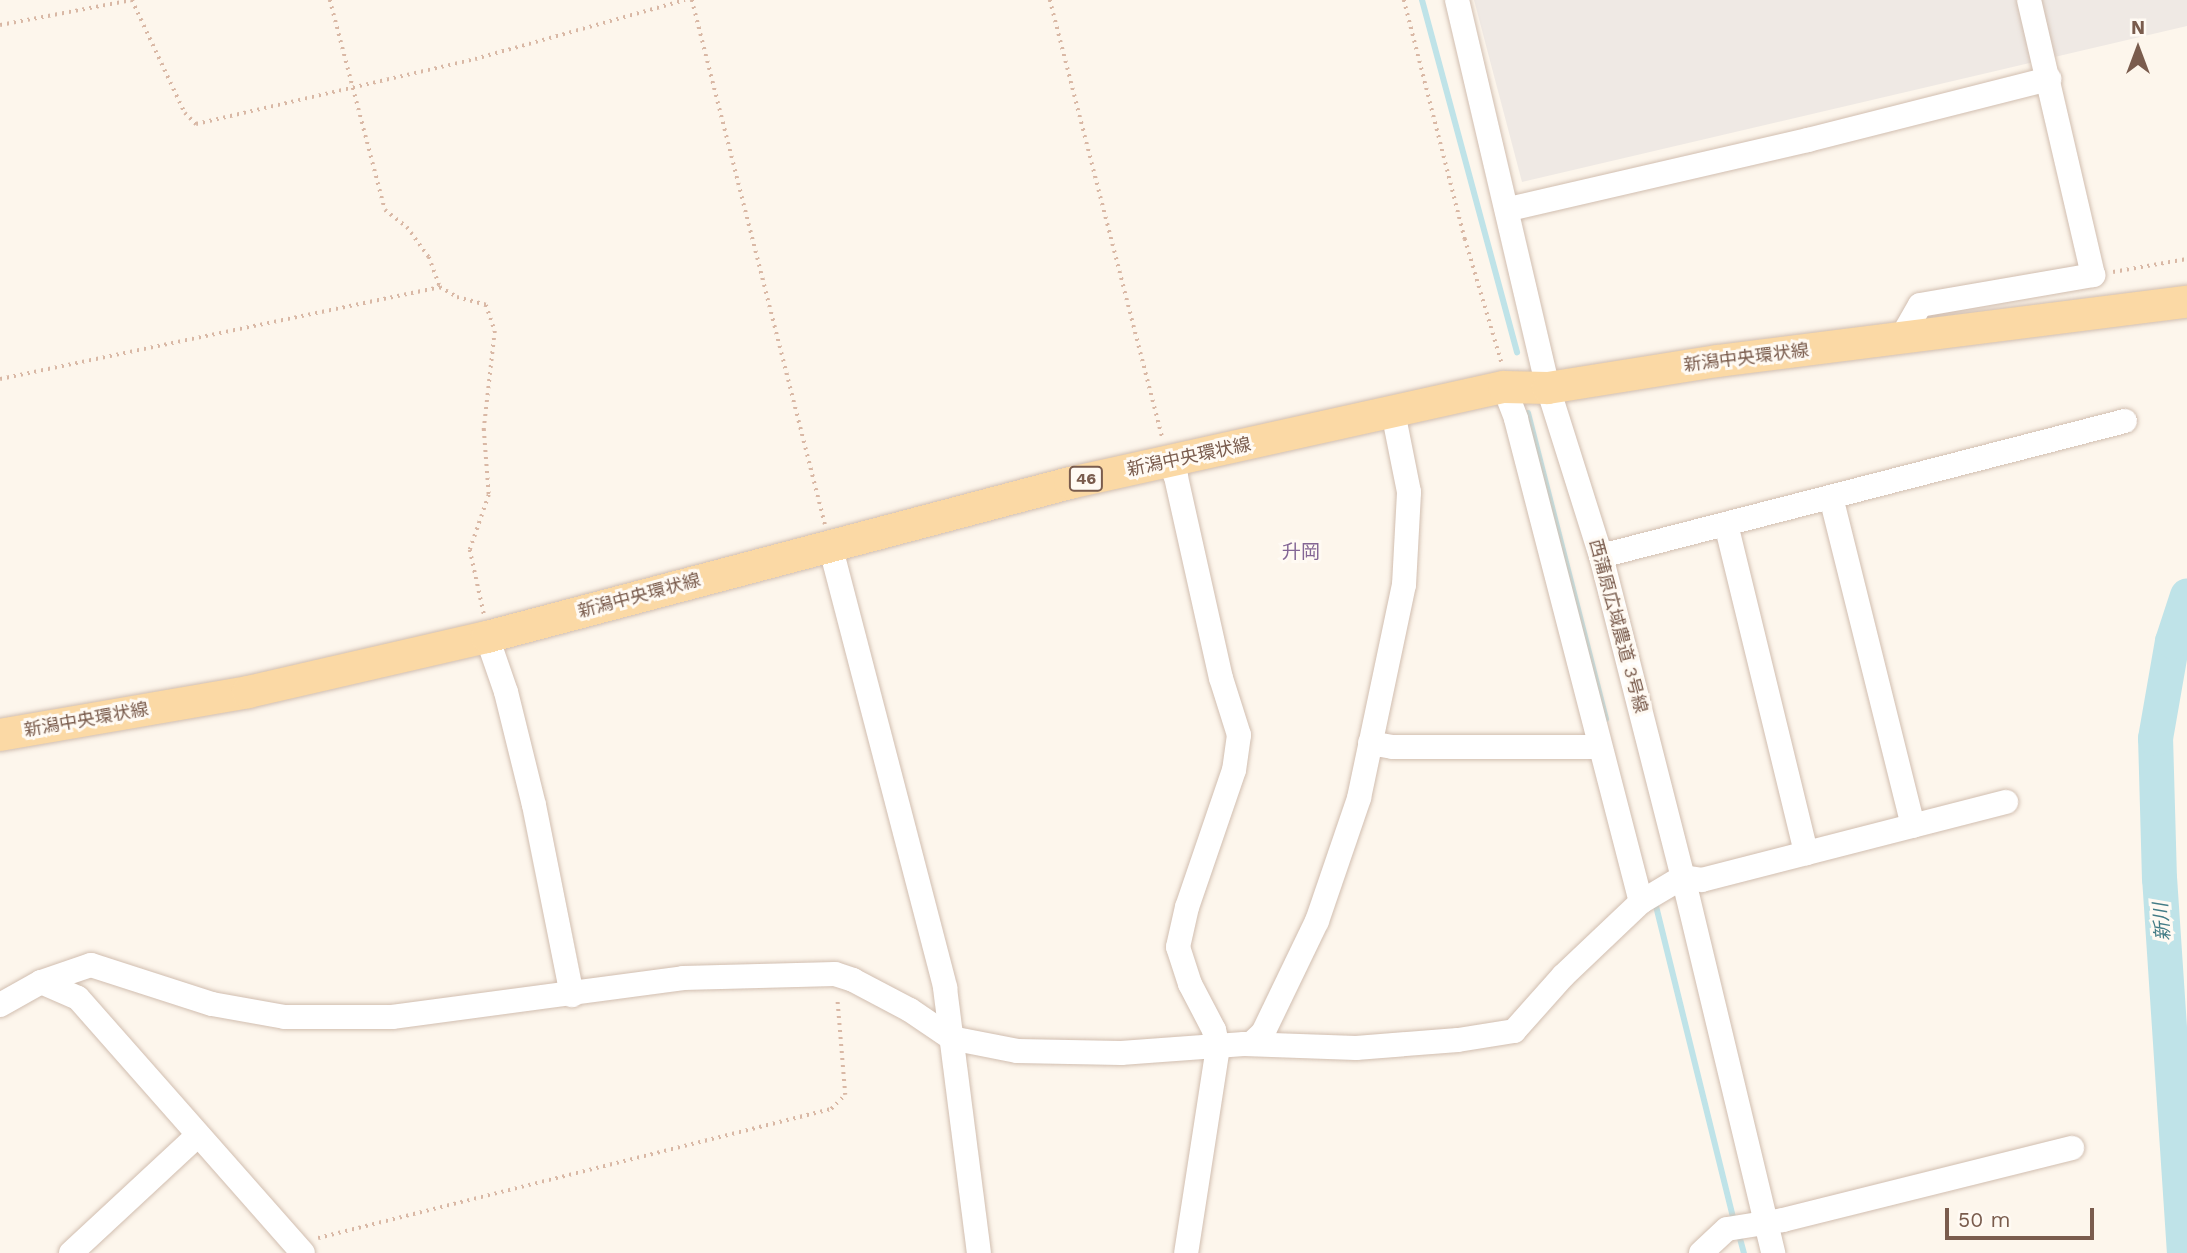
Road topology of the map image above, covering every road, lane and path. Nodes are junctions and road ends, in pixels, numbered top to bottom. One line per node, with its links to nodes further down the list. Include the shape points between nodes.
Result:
1 (132, 0): 9 (path); 11 (path, via 185,113 196,124)
2 (330, 0): 11 (path)
3 (685, 0): 11 (path, via 475,60)
4 (692, 0): 26 (path)
5 (1050, 0): 23 (path)
6 (1404, 0): 19 (path, via 1465,239 1502,356)
7 (1457, 0): 12 (street, 西蒲原広域農道 3号線)
8 (2029, 0): 10 (street)
9 (0, 25)
10 (2049, 79): 12 (street); 14 (street)
11 (354, 88): 15 (path, via 385,211 407,227 429,257)
12 (1508, 209): 20 (street, 西蒲原広域農道 3号線)
13 (2187, 259): 14 (path)
14 (2093, 275): 17 (street, via 1920,305)
15 (440, 287): 18 (path); 28 (path, via 486,305 495,331 484,429 489,495 470,550)
16 (2187, 302): 17 (main road, 新潟中央環状線 / 46)
17 (1900, 340): 20 (main road, 新潟中央環状線 / 46, via 1717,361)
18 (0, 379)
19 (1504, 387): 20 (main road, 新潟中央環状線 / 46); 21 (main road, 新潟中央環状線 / 46); 31 (street)
20 (1548, 388): 27 (street, 西蒲原広域農道 3号線)
21 (1393, 412): 23 (main road, 新潟中央環状線 / 46); 30 (street, via 1409,492 1405,585)
22 (2125, 421): 24 (street)
23 (1168, 461): 26 (main road, 新潟中央環状線 / 46); 43 (street, via 1176,477 1221,678 1239,735 1234,770 1186,907 1178,947)
24 (1830, 497): 25 (street); 33 (street)
25 (1726, 524): 27 (street); 34 (street)
26 (830, 545): 28 (main road, 新潟中央環状線 / 46); 41 (street, via 945,988)
27 (1601, 556): 35 (street, 西蒲原広域農道 3号線)
28 (486, 637): 29 (main road, 新潟中央環状線 / 46, via 248,692); 39 (street, via 506,692 534,805)
29 (0, 735)
30 (1370, 743): 31 (street, via 1393,747); 42 (street, via 1359,798 1317,921 1264,1033)
31 (1599, 747): 36 (street)
32 (2006, 802): 33 (street)
33 (1913, 826): 34 (street)
34 (1806, 853): 35 (street, via 1702,880)
35 (1682, 877): 36 (street); 46 (street, 西蒲原広域農道 3号線)
36 (1641, 902): 42 (street, via 1563,976 1514,1031 1356,1048)
37 (835, 974): 39 (street, via 683,978); 41 (street, via 910,1010); 47 (path, via 845,1096 831,1109)
38 (41, 982): 39 (street, via 90,965 212,1004 285,1017 392,1017); 40 (street); 44 (street, via 78,998)
39 (572, 995)
40 (0, 1005)
41 (951, 1038): 43 (street, via 1017,1051 1121,1053); 49 (street)
42 (1251, 1044): 43 (street)
43 (1219, 1047): 50 (street)
44 (197, 1136): 47 (street); 48 (street)
45 (2072, 1147): 46 (street)
46 (1748, 1226): 51 (street); 52 (street, 西蒲原広域農道 3号線)
47 (300, 1249)
48 (71, 1253)
49 (979, 1253)
50 (1186, 1253)
51 (1701, 1253)
52 (1773, 1253)

